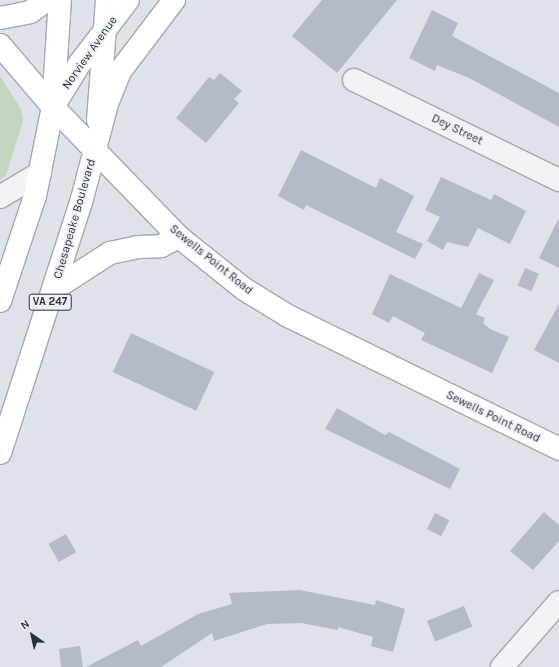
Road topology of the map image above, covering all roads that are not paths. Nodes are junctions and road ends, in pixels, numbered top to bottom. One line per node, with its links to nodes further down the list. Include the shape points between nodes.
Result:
1 (47, 0): 6 (main road, via 30,12)
2 (60, 0): 10 (main road)
3 (107, 0): 7 (main road, Chesapeake Boulevard)
4 (128, 0): 7 (main road, Norview Avenue)
5 (174, 0): 11 (main road, VA 247, via 121,70)
6 (0, 18)
7 (107, 26): 10 (main road, Norview Avenue); 11 (main road, Chesapeake Boulevard)
8 (0, 45): 10 (main road, Sewells Point Road)
9 (354, 80): 13 (street, Dey Street)
10 (54, 107): 11 (main road, Sewells Point Road); 12 (main road)
11 (94, 151): 15 (main road, Sewells Point Road); 16 (main road, Chesapeake Boulevard / VA 247)
12 (40, 173): 14 (street); 17 (main road)
13 (559, 180)
14 (0, 197)
15 (179, 237): 16 (main road, via 161,246 138,246 110,253); 18 (main road, Sewells Point Road, via 244,289 288,316)
16 (54, 289): 19 (main road, Chesapeake Boulevard / VA 247)
17 (0, 301)
18 (559, 449)
19 (0, 453)
20 (559, 602): 21 (street)
21 (502, 667)

